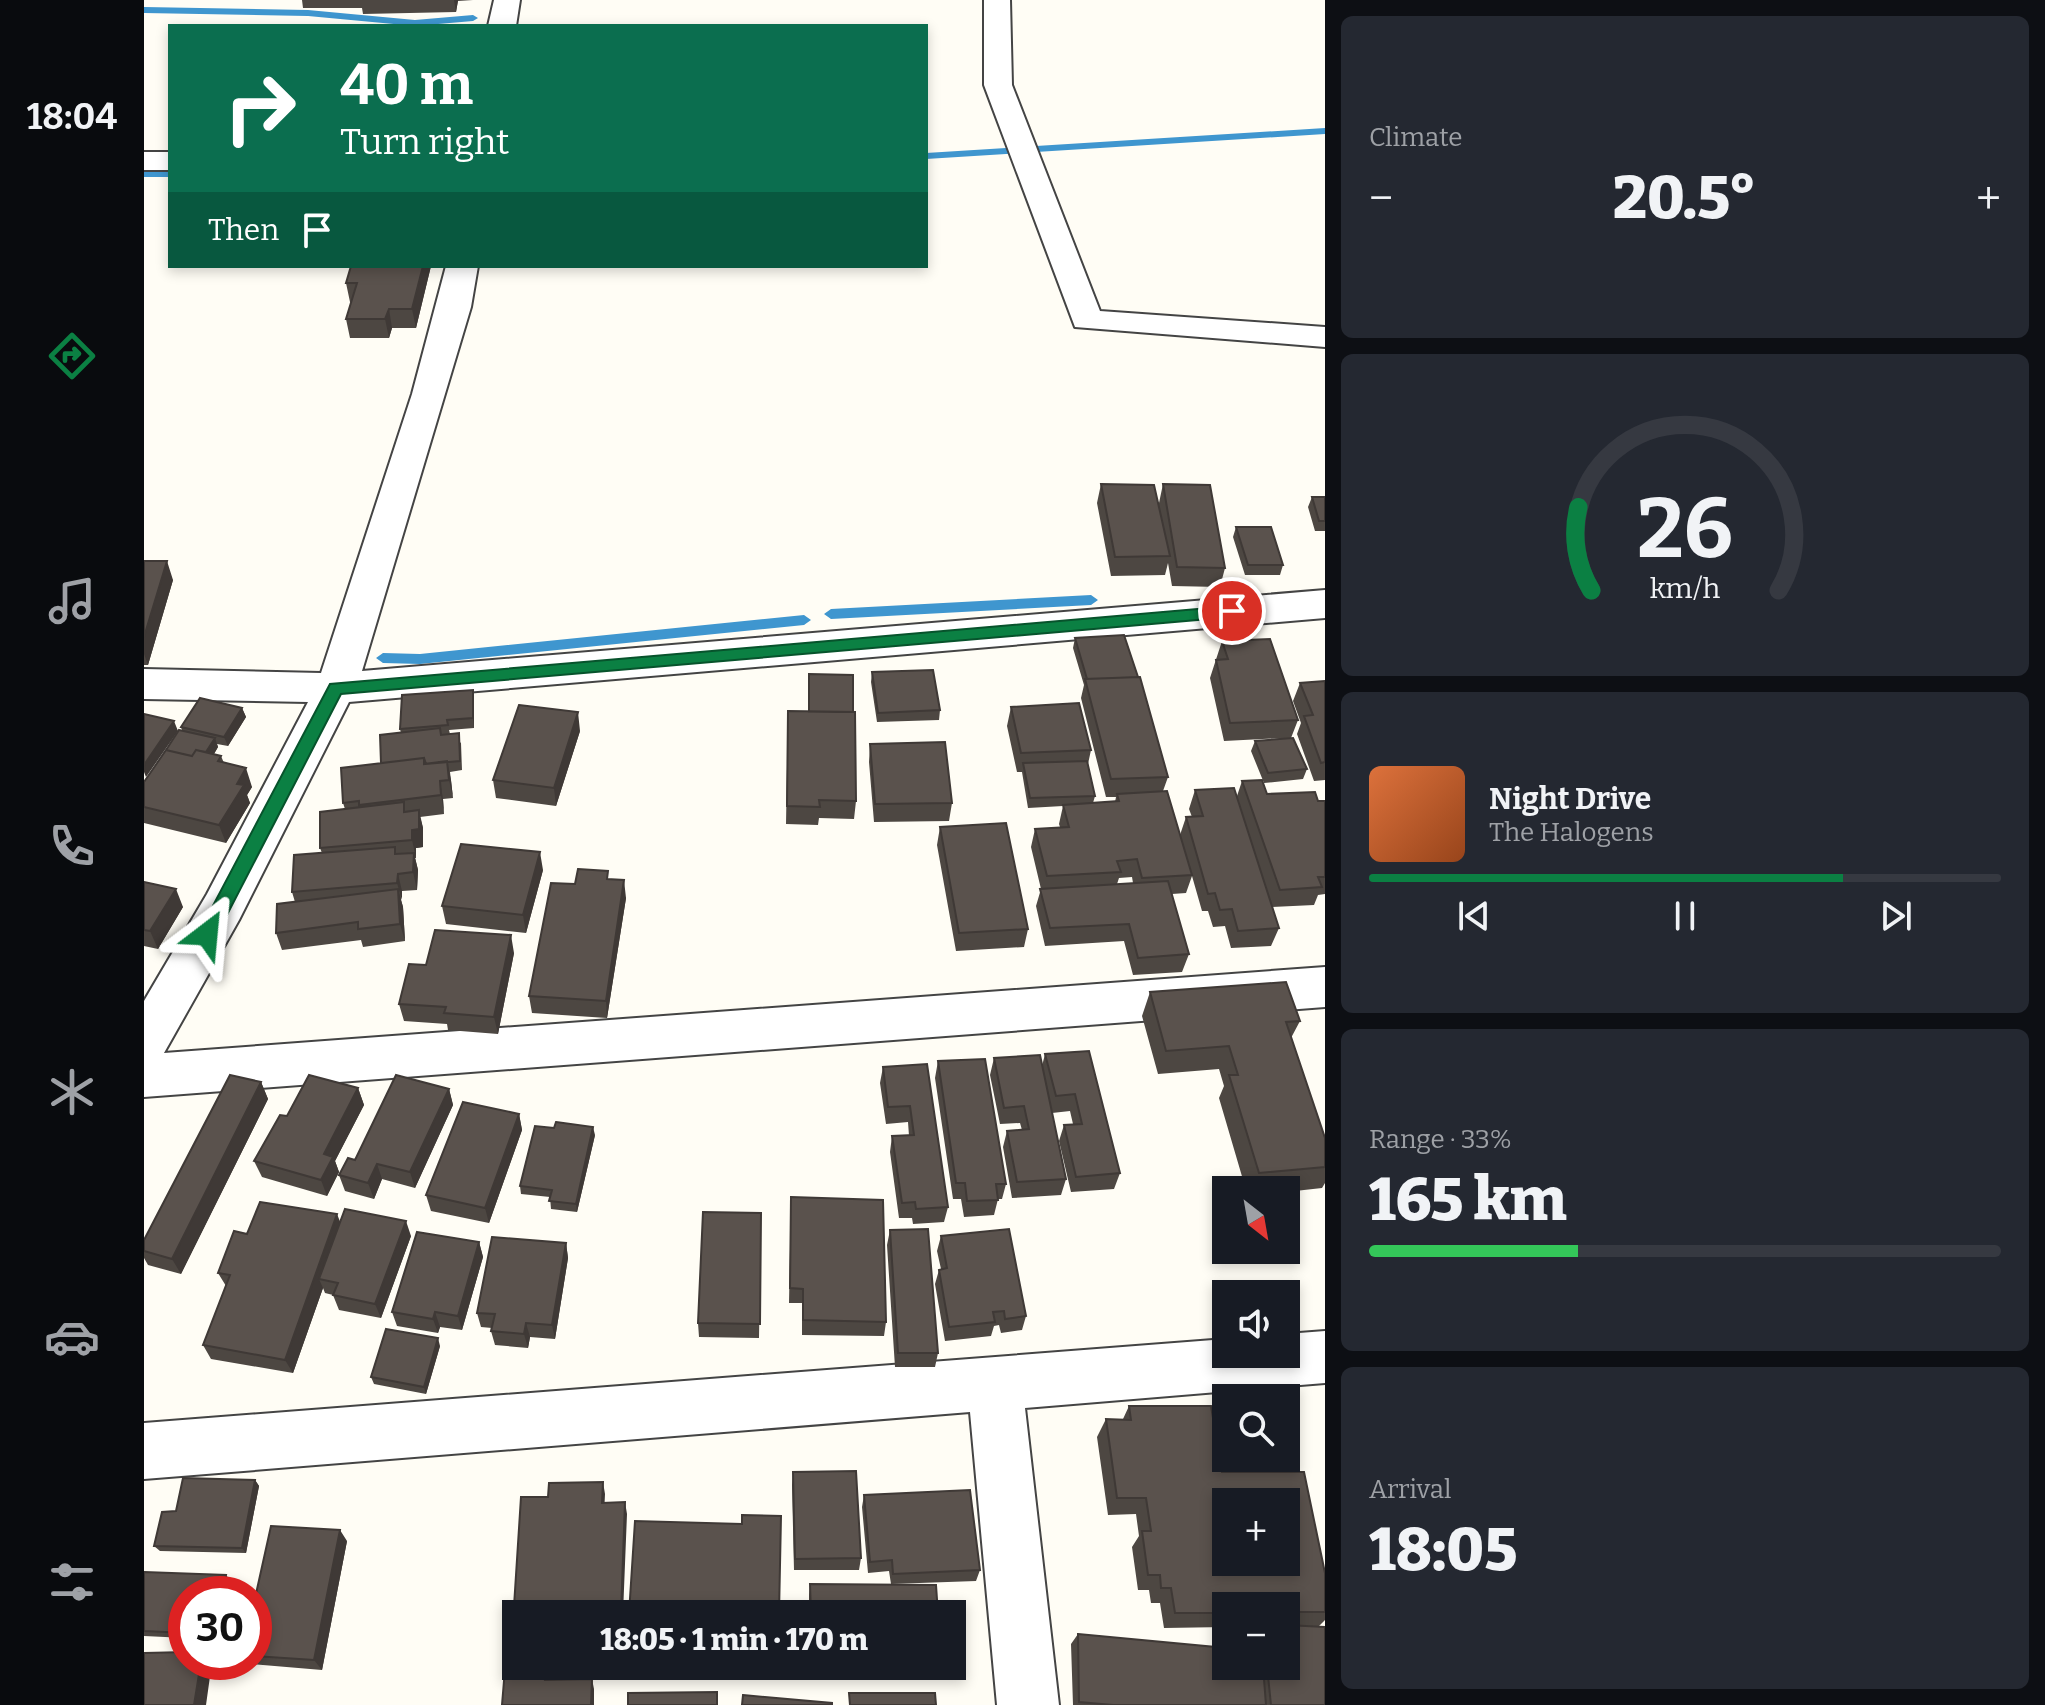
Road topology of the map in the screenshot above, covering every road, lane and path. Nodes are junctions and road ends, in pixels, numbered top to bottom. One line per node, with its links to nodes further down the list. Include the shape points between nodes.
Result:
1 (507, 0): 3 (street)
2 (997, 0): 7 (street, via 998,85 1087,320)
3 (502, 24)
4 (144, 161): 5 (street)
5 (168, 161)
6 (462, 268): 10 (street, via 442,351)
7 (1325, 337)
8 (1325, 604): 10 (street)
9 (144, 684): 10 (street)
10 (336, 688): 12 (street, via 223,907)
11 (1325, 987): 13 (street)
12 (144, 1044)
13 (144, 1076)
14 (1325, 1357): 15 (street)
15 (995, 1383): 16 (street); 17 (street)
16 (144, 1451)
17 (1028, 1705)

